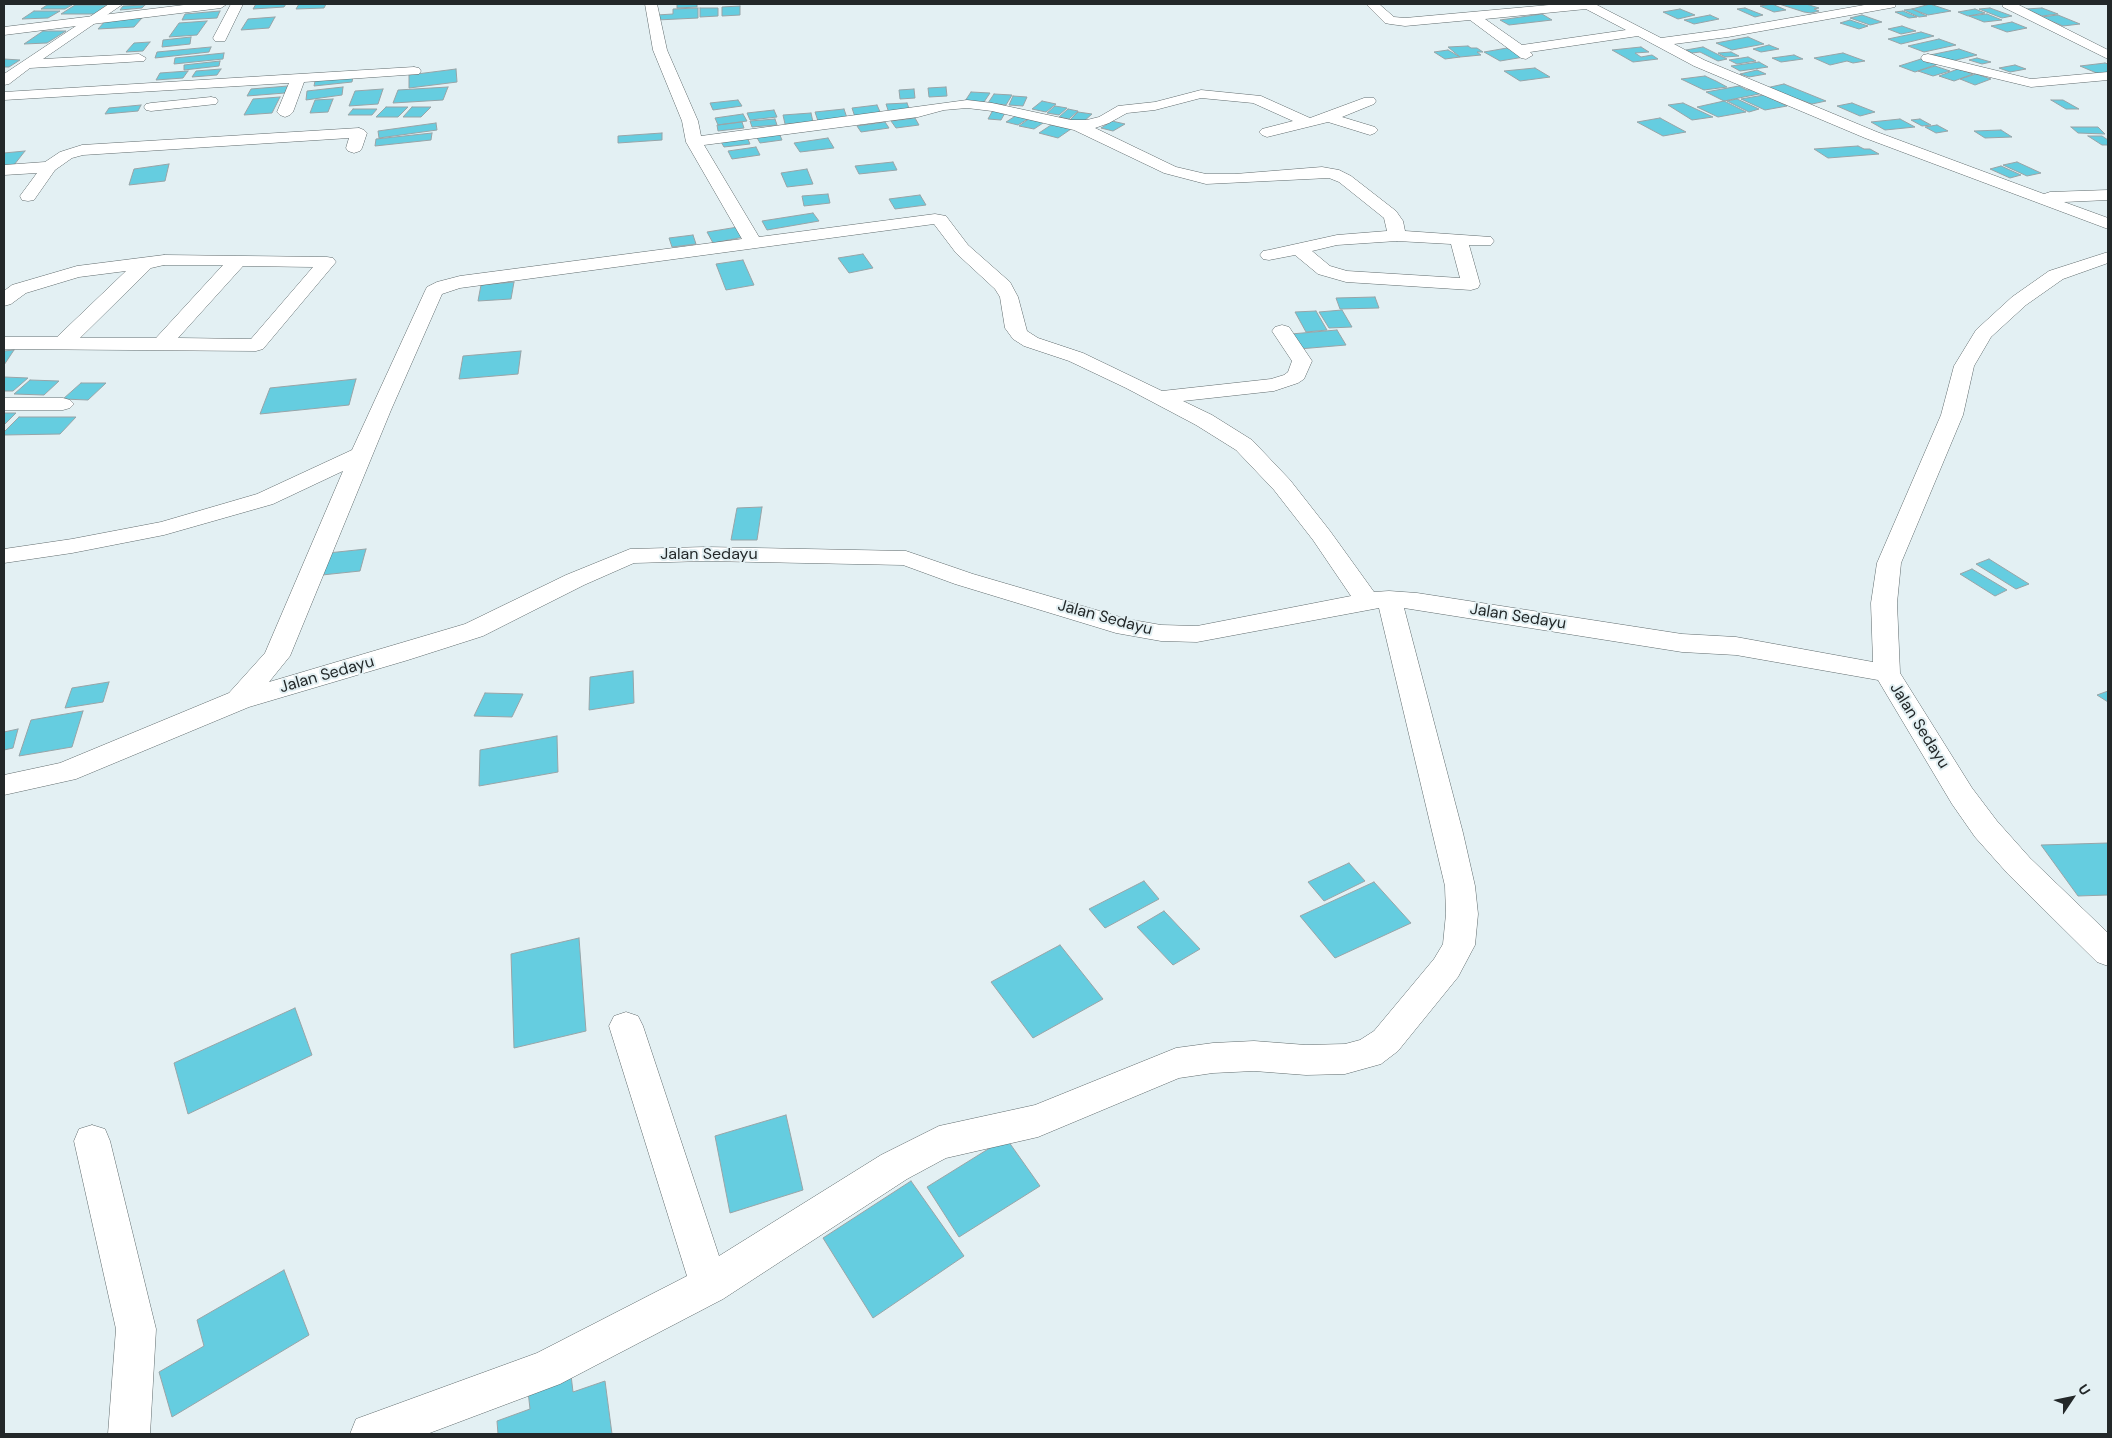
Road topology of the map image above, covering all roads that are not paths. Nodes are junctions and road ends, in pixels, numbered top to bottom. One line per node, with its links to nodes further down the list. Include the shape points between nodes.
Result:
1 (117, 4): 13 (street)
2 (221, 4): 13 (street)
3 (237, 4): 16 (street)
4 (651, 4): 40 (street, via 660,50 690,121)
5 (1372, 4): 12 (street, via 1397,22)
6 (1587, 4): 12 (street); 15 (street)
7 (1809, 4): 11 (street)
8 (1890, 4): 11 (street)
9 (2040, 4): 10 (street)
10 (2011, 5): 20 (street)
11 (1833, 13): 17 (street)
12 (1473, 16): 18 (street)
13 (94, 18): 14 (street); 23 (street)
14 (4, 31)
15 (1642, 32): 17 (street); 18 (street, via 1526,51)
16 (220, 38)
17 (1661, 42): 46 (street, via 1699,63)
18 (1513, 45): 19 (street)
19 (1494, 47)
20 (2108, 55)
21 (138, 58): 23 (street)
22 (1928, 58): 25 (street, via 2031,83)
23 (26, 64): 27 (street)
24 (414, 71): 26 (street)
25 (2108, 76)
26 (299, 77): 28 (street); 29 (street)
27 (4, 81)
28 (292, 94): 30 (street); 34 (street)
29 (4, 96)
30 (274, 96)
31 (230, 99): 33 (street)
32 (1369, 101): 35 (street)
33 (151, 107)
34 (285, 112)
35 (1327, 117): 36 (street); 38 (street)
36 (1309, 123): 37 (street, via 1256,99 1201,94 1156,106 1123,109 1098,123); 39 (street)
37 (1079, 126): 40 (street, via 967,104); 48 (street, via 1170,170 1200,178 1333,173 1390,214)
38 (1370, 130)
39 (1267, 132)
40 (694, 142): 52 (street)
41 (354, 148): 42 (street, via 359,133 82,150)
42 (49, 166): 43 (street); 45 (street)
43 (4, 170)
44 (2108, 195): 46 (street)
45 (28, 196)
46 (2036, 197): 47 (street)
47 (2108, 224)
48 (1397, 236): 49 (street); 50 (street)
49 (1337, 240): 53 (street); 58 (street)
50 (1460, 240): 51 (street); 58 (street, via 1470,284)
51 (1485, 242)
52 (754, 244): 64 (street, via 938,219 962,249 1003,286 1020,335 1076,357); 67 (street, via 460,282 434,291)
53 (1298, 249): 54 (street); 58 (street, via 1324,270)
54 (1269, 255)
55 (2108, 257): 70 (street, via 2056,275 2019,301 1983,334 1964,366 1952,415 1889,563 1884,604)
56 (238, 260): 57 (street); 63 (street); 63 (street, via 327,262 256,345)
57 (145, 263): 59 (street, via 77,272); 61 (street)
58 (1337, 274)
59 (6, 297)
60 (1282, 331): 64 (street, via 1302,361 1292,379 1274,385)
61 (63, 342): 62 (street); 63 (street)
62 (4, 343)
63 (162, 343)
64 (1160, 397): 69 (street, via 1244,446 1282,485)
65 (4, 404): 66 (street)
66 (63, 404)
67 (361, 454): 68 (street, via 265,499 164,528); 71 (street, via 277,656)
68 (4, 556)
69 (1378, 600): 70 (street, Jalan Sedayu, via 1417,601 1682,643 1736,646); 71 (street, Jalan Sedayu, via 1197,634 1162,633 1125,627 964,579 906,558 706,554 630,556 474,630); 76 (street, via 1448,833 1460,886 1462,914 1459,945 1446,968 1386,1041 1369,1053 1345,1058 1306,1060 1254,1056 1176,1063 1038,1121 939,1143 894,1167)
70 (1887, 673): 73 (street, Jalan Sedayu, via 1962,796 1986,829 2018,866)
71 (239, 700): 72 (street, Jalan Sedayu, via 66,772)
72 (4, 785)
73 (2108, 953)
74 (626, 1026): 76 (street)
75 (92, 1141): 77 (street, via 136,1329)
76 (709, 1284): 78 (street, via 546,1370)
77 (129, 1434)
78 (371, 1434)

